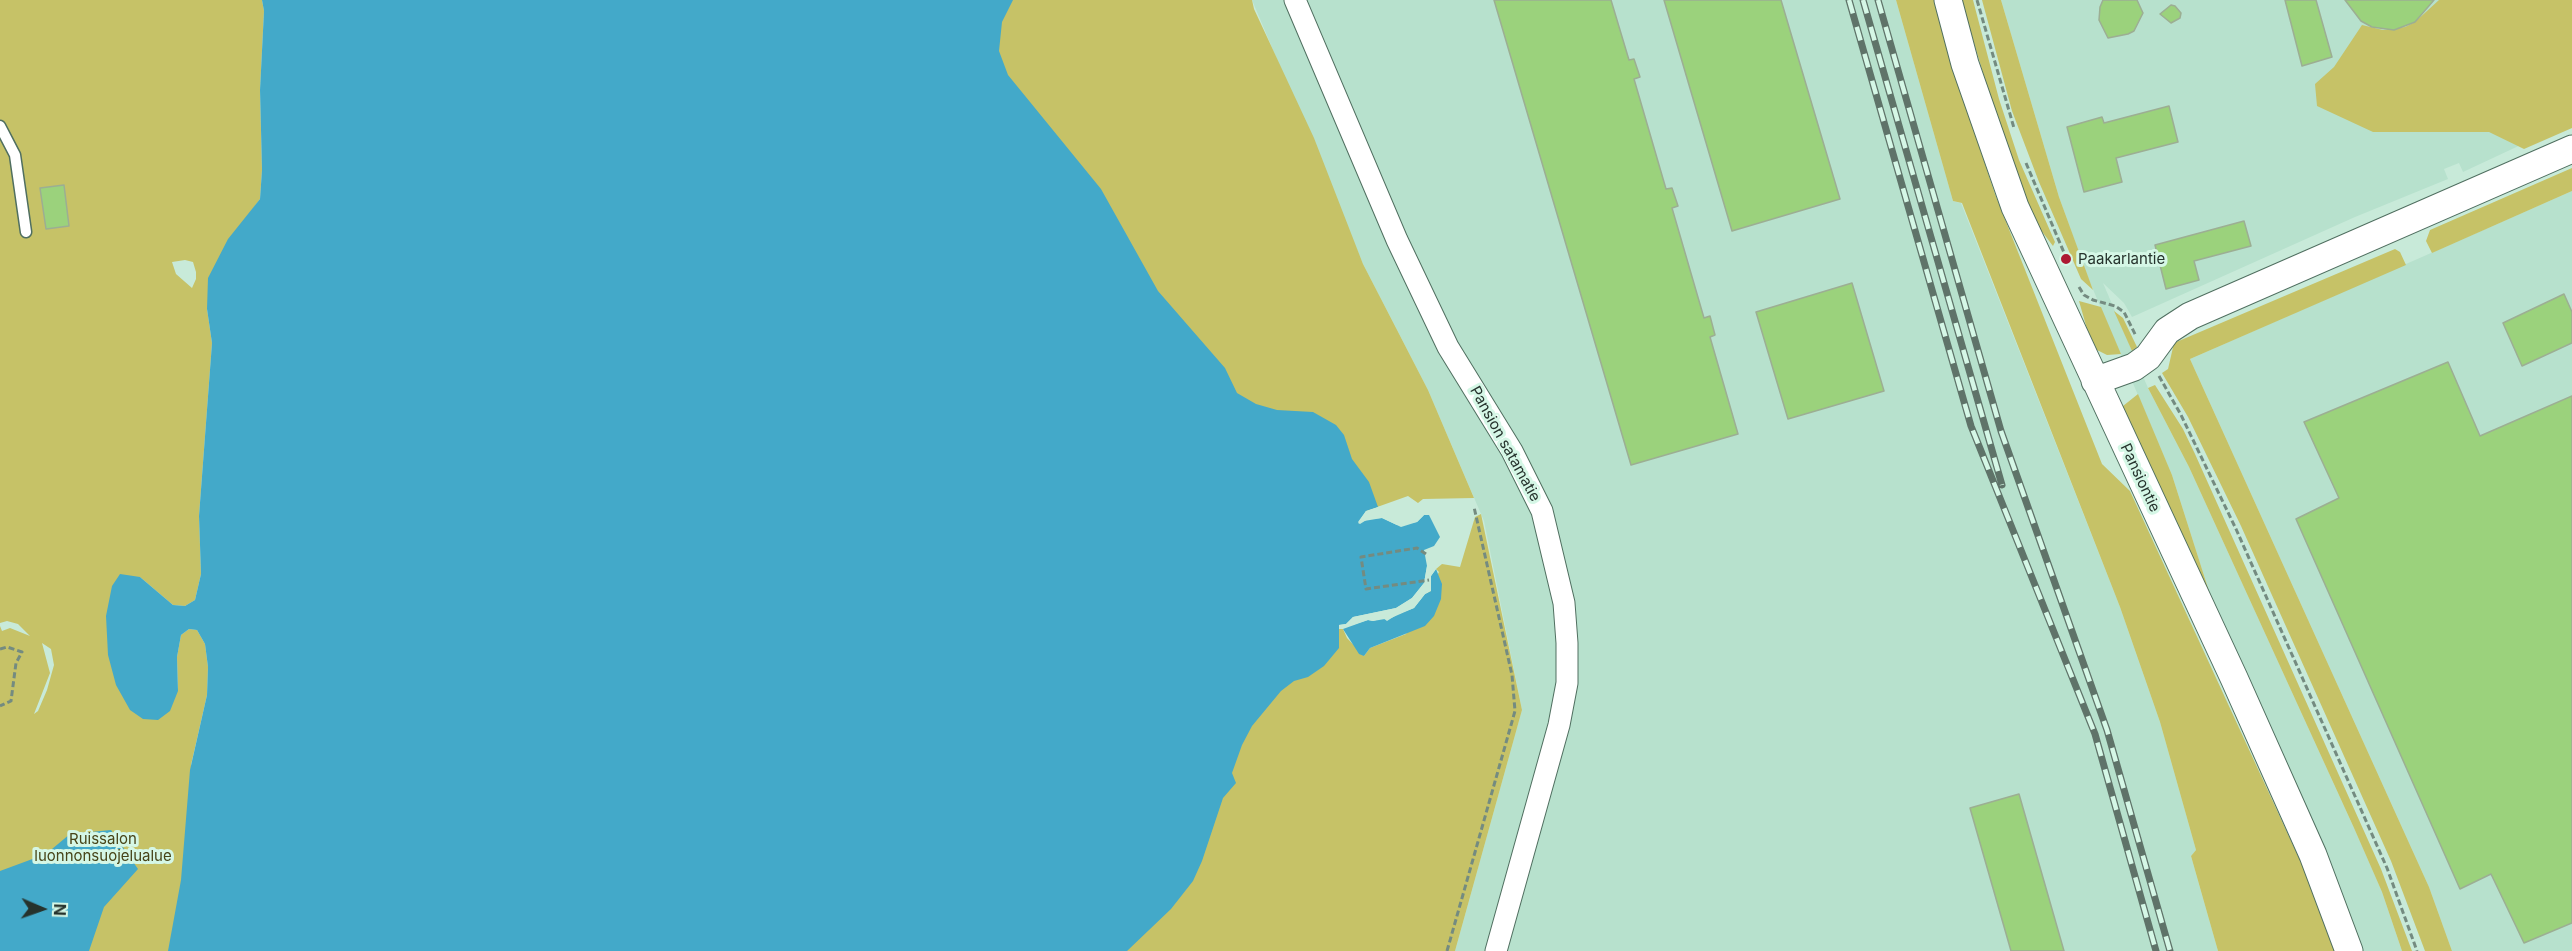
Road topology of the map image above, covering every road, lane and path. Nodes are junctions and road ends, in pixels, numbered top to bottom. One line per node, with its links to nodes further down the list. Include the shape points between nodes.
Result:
1 (1295, 0): 19 (street, Pansion satamatie, via 1397,240 1448,347 1512,451 1542,511 1564,603 1567,683 1559,725)
2 (1948, 0): 12 (street, Pansiontie, via 1965,64 2015,207)
3 (1977, 0): 5 (path)
4 (0, 126): 8 (lane, via 15,155)
5 (2014, 130)
6 (2572, 149): 11 (street, via 2190,316 2167,331)
7 (2024, 159): 9 (path)
8 (26, 232)
9 (2070, 267)
10 (2076, 283): 11 (path, via 2084,295 2124,312)
11 (2148, 357): 12 (street); 21 (path, via 2236,529 2387,868)
12 (2095, 381): 20 (street, Pansiontie, via 2299,824)
13 (1474, 507): 18 (path, via 1512,675 1515,711)
14 (1426, 554): 15 (path, via 1417,548 1361,557 1365,589)
15 (1429, 580)
16 (0, 649): 17 (path, via 22,652 16,663 11,700)
17 (0, 706)
18 (1447, 951)
19 (1496, 951)
20 (2349, 951)
21 (2417, 951)

